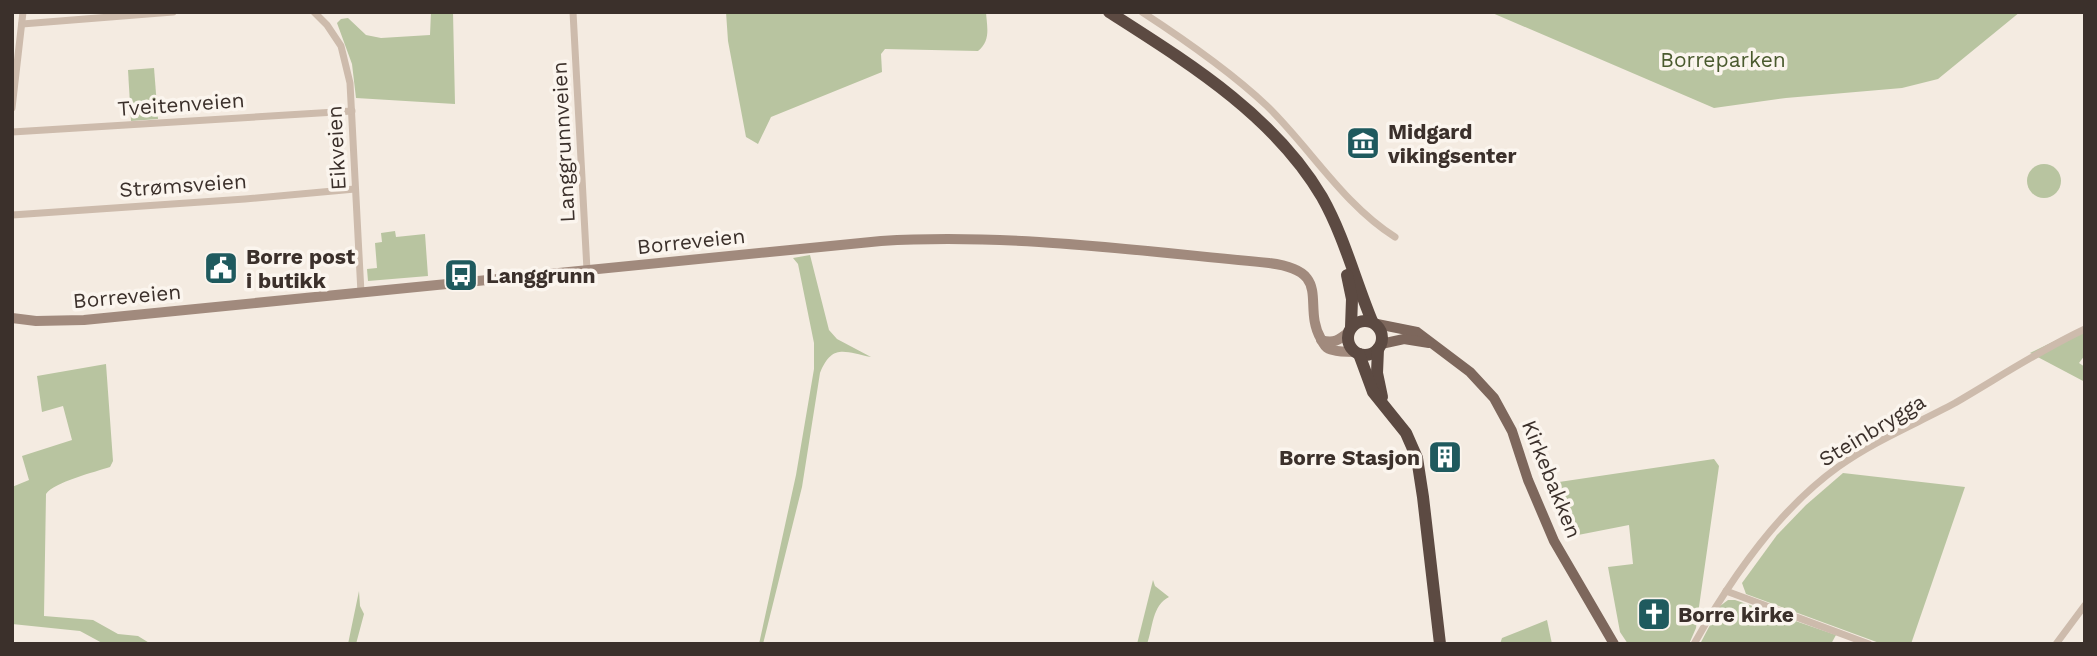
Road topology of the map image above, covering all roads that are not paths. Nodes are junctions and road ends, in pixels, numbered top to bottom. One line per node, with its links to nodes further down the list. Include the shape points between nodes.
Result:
1 (23, 12): 7 (street)
2 (173, 12): 7 (street)
3 (314, 12): 10 (street, Eikveien, via 341,47)
4 (573, 12): 15 (street, Langgrunnveien)
5 (1109, 12): 9 (highway, via 1175,55)
6 (1142, 12): 14 (street, via 1267,107 1370,221)
7 (22, 24): 8 (street)
8 (12, 108)
9 (1242, 108): 18 (highway, via 1254,114 1282,144 1322,198); 19 (highway, via 1298,174 1334,237 1350,288)
10 (352, 111): 11 (street, Tveitenveien); 12 (street, Eikveien)
11 (12, 132)
12 (355, 189): 13 (street, Strømsveien); 16 (street, Eikveien)
13 (12, 215)
14 (1395, 237)
15 (587, 270): 16 (main road, Borreveien); 21 (main road, Borreveien, via 911,239 1119,248 1290,267 1312,287)
16 (361, 293): 17 (main road, Borreveien, via 83,320)
17 (12, 318)
18 (1374, 323): 19 (highway, via 1362,320); 22 (main road, Kirkebakken, via 1417,332); 23 (highway, via 1382,333)
19 (1350, 329): 21 (main road, via 1339,341); 24 (highway, via 1349,344)
20 (2085, 329): 26 (street, Steinbrygga, via 1839,466 1784,516)
21 (1321, 340): 24 (main road, via 1332,350)
22 (1435, 344): 23 (main road, via 1404,339); 29 (main road, Kirkebakken, via 1484,386 1504,413 1541,512)
23 (1380, 347): 24 (highway, via 1369,355); 25 (highway, via 1378,385)
24 (1357, 353): 25 (highway, via 1373,392)
25 (1384, 404): 28 (highway, via 1406,433 1417,458)
26 (1726, 591): 30 (street, Steinbrygga); 31 (street)
27 (2085, 605): 32 (street)
28 (1440, 644)
29 (1614, 644)
30 (1694, 644)
31 (1868, 644)
32 (2056, 644)

